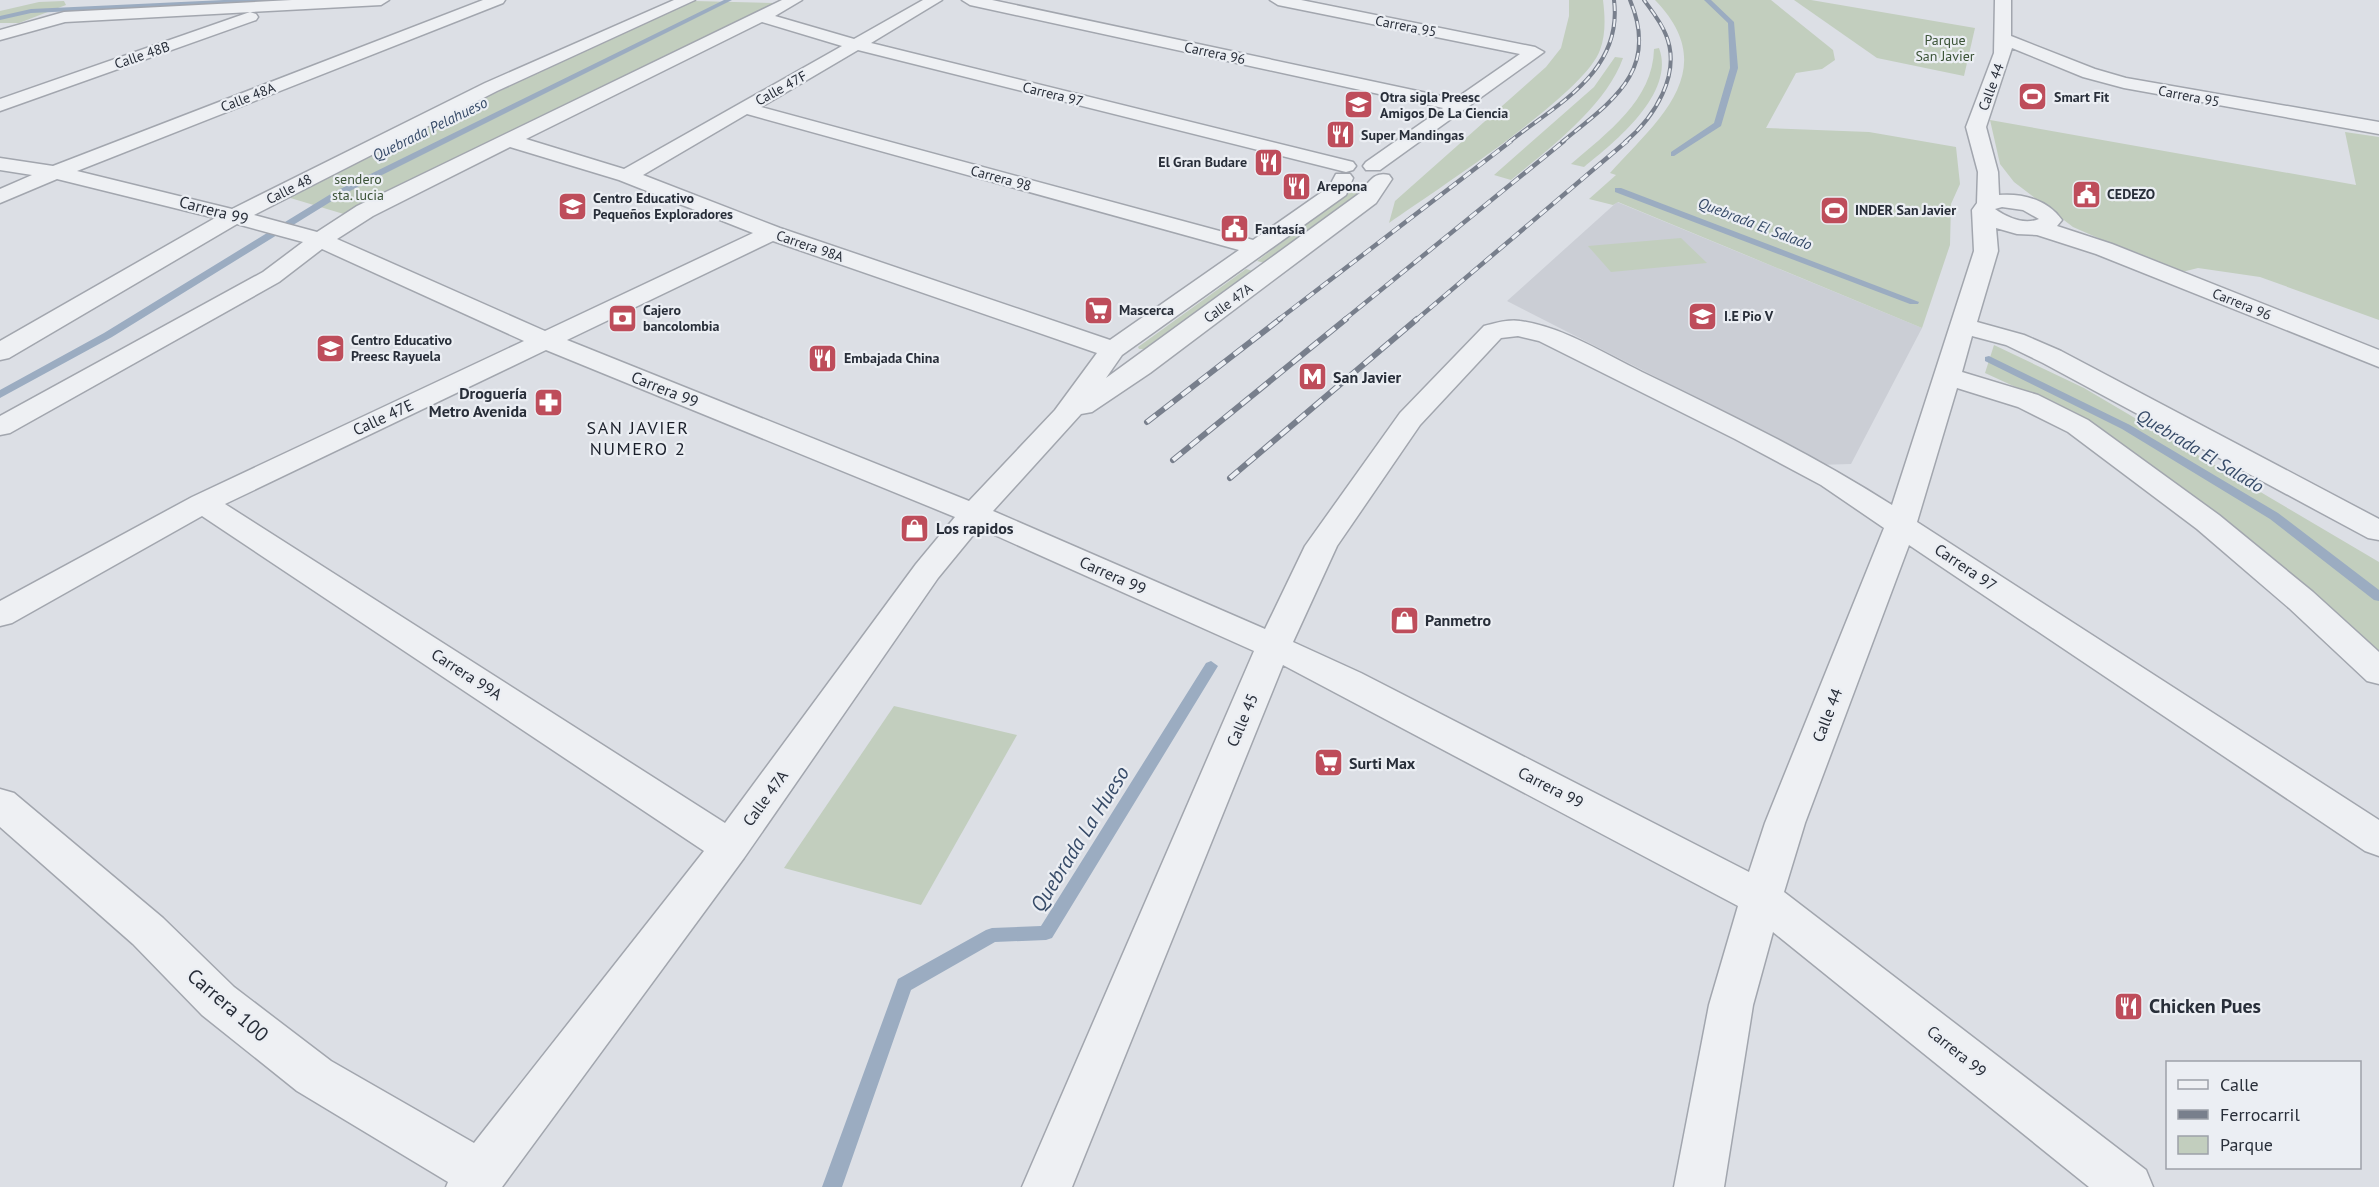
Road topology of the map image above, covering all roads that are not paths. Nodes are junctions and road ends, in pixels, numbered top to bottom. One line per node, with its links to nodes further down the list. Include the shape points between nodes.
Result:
1 (76, 0): 13 (street)
2 (381, 0): 11 (street)
3 (497, 0): 25 (street, Calle 48A)
4 (687, 0): 32 (street, Calle 48, via 491,87)
5 (794, 0): 14 (street)
6 (934, 0): 17 (street, Calle 47F)
7 (970, 0): 20 (street, Carrera 96)
8 (1278, 0): 12 (street, Carrera 95)
9 (1368, 0): 12 (street)
10 (2003, 0): 16 (street, Calle 44)
11 (283, 6): 13 (street); 19 (street, Calle 48B)
12 (1351, 15): 18 (street, Carrera 95)
13 (65, 16): 15 (street)
14 (762, 17): 17 (street, Carrera 97); 23 (street)
15 (0, 35)
16 (2005, 39): 22 (street, Carrera 95, via 2124,83); 28 (street, Calle 44, via 1976,127)
17 (858, 45): 21 (street, Calle 47F); 26 (street, Carrera 97)
18 (1534, 52): 20 (street, Calle 47A)
19 (0, 105)
20 (1460, 106): 27 (street, Calle 47A)
21 (745, 108): 29 (street, Calle 47F); 36 (street, Carrera 98)
22 (2379, 129)
23 (507, 140): 29 (street, Carrera 98A); 35 (street)
24 (0, 164): 25 (street, Carrera 99)
25 (55, 172): 30 (street, Calle 48A); 32 (street, Carrera 99)
26 (1344, 172): 27 (street, Carrera 97); 36 (street, Calle 47A, via 1338,190)
27 (1377, 172): 45 (street, Calle 47A, via 1368,198 1141,367)
28 (1988, 172): 31 (street, Calle 44); 33 (street)
29 (626, 176): 34 (street, Carrera 98A)
30 (0, 197)
31 (1986, 208): 33 (street, Carrera 96, via 1995,220); 37 (street, Calle 44)
32 (242, 218): 35 (street, Carrera 99); 42 (street, Calle 48)
33 (2035, 219): 37 (street); 43 (street, Carrera 96)
34 (772, 232): 40 (street, Calle 47E); 41 (street, Carrera 98A)
35 (315, 238): 40 (street, Carrera 99); 46 (street, via 271,277)
36 (1258, 248): 41 (street, Calle 47A)
37 (1986, 251): 38 (street, Calle 44)
38 (1963, 326): 44 (street, Calle 44); 50 (street, via 2015,340 2052,357)
39 (1532, 330): 49 (street, Carrera 97, via 1745,433 1851,491); 52 (street, Calle 45, via 1493,331 1410,419 1321,546)
40 (544, 340): 47 (street, Calle 47E); 48 (street, Carrera 99)
41 (1113, 350): 45 (street, Calle 47A)
42 (0, 352)
43 (2379, 359)
44 (1948, 376): 49 (street, Calle 44); 53 (street, via 2028,401 2078,426 2208,522)
45 (1065, 416): 48 (street, Calle 47A)
46 (0, 428)
47 (203, 503): 51 (street, Calle 47E); 56 (street, Carrera 99A)
48 (973, 515): 52 (street, Carrera 99); 56 (street, Calle 47A, via 927,571)
49 (1901, 525): 55 (street, Carrera 97); 57 (street, Calle 44, via 1785,823)
50 (2379, 531)
51 (0, 615)
52 (1273, 647): 57 (street, Carrera 99, via 1369,693); 59 (street, Calle 45)
53 (2379, 672)
54 (0, 804): 58 (street, Carrera 100, via 148,931 218,1001 314,1076)
55 (2379, 840)
56 (730, 847): 58 (street, Calle 47A)
57 (1761, 898): 60 (street, Calle 44, via 1731,1005); 61 (street, Carrera 99)
58 (476, 1180)
59 (1047, 1187)
60 (1700, 1187)
61 (2128, 1187)

